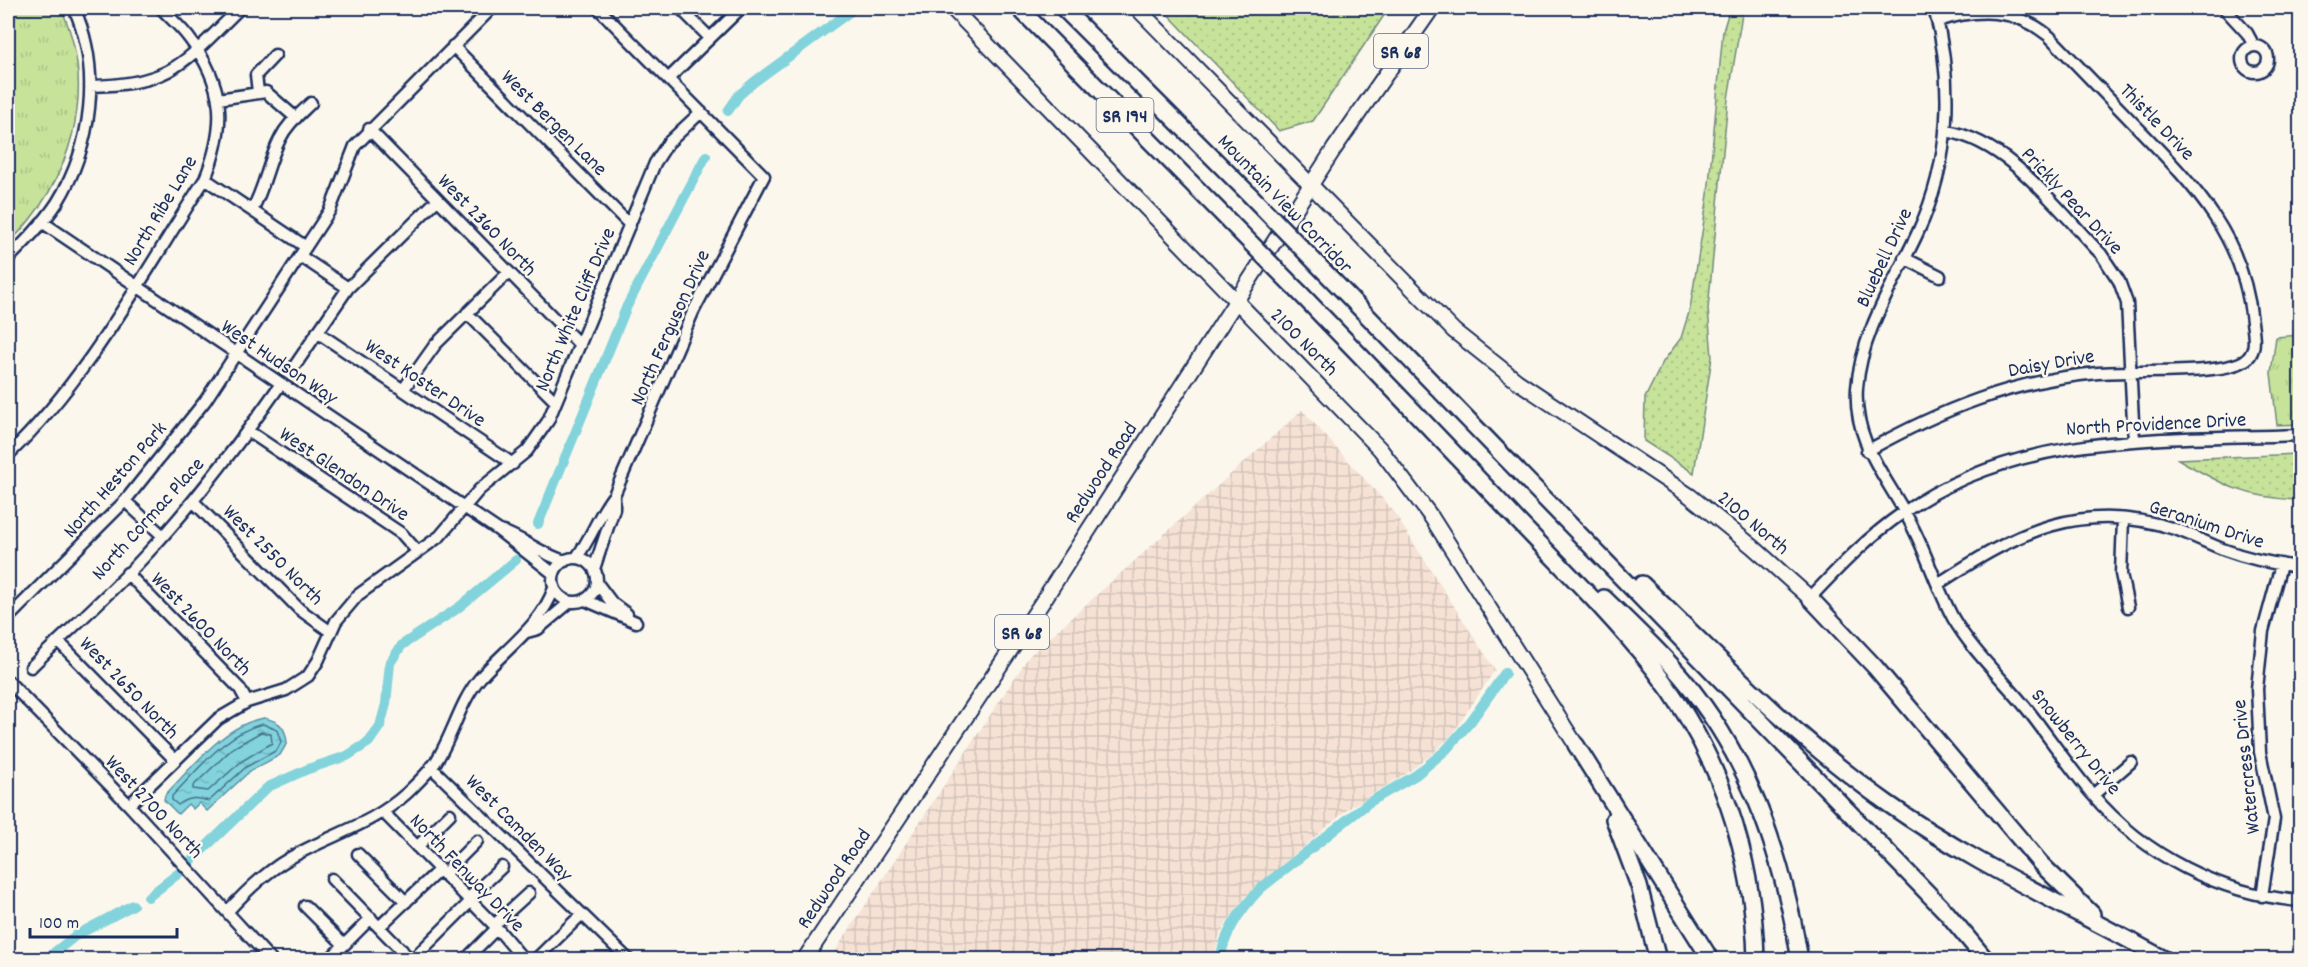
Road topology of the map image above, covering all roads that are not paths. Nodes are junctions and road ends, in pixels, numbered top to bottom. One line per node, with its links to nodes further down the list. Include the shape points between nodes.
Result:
1 (74, 8): 22 (street, via 84,36)
2 (161, 8): 19 (street, North Ribe Lane)
3 (240, 8): 19 (street)
4 (492, 8): 17 (street, North Heston Park)
5 (598, 8): 21 (street)
6 (680, 8): 16 (street)
7 (741, 8): 16 (street)
8 (952, 8): 43 (main road, 2100 North)
9 (1019, 8): 54 (highway, SR 194, bridge)
10 (1063, 8): 55 (highway, Mountain View Corridor / SR 194, bridge)
11 (1137, 8): 31 (main road, 2100 North)
12 (1432, 8): 31 (main road, Redwood Road / SR 68)
13 (1934, 8): 15 (street, Bluebell Drive)
14 (2224, 8): 18 (street, via 2252,39)
15 (1938, 21): 29 (street, Bluebell Drive, via 1946,73); 48 (street, Thistle Drive, via 1992,11 2031,23 2049,36 2184,175 2213,213 2242,269 2250,298 2254,342)
16 (710, 38): 21 (street)
17 (453, 46): 28 (street, North Heston Park); 35 (street, West Bergen Lane)
18 (2253, 46)
19 (197, 50): 22 (street, via 149,81); 24 (street, North Ribe Lane, via 212,74)
20 (275, 55): 23 (street, via 256,75)
21 (668, 78): 26 (street)
22 (90, 86): 34 (street, via 88,121 76,164)
23 (258, 92): 24 (street); 27 (street, via 271,93)
24 (218, 99): 30 (street, North Ribe Lane, via 220,129)
25 (311, 103): 27 (street)
26 (701, 112): 35 (street, North White Cliff Drive, via 659,156); 62 (street, North Ferguson Drive, via 764,176 693,312)
27 (296, 118): 33 (street, via 280,138 262,193)
28 (369, 129): 32 (street, West 2360 North); 36 (street, North Heston Park, via 350,156 334,201)
29 (1946, 131): 37 (street, Bluebell Drive, via 1933,191); 50 (street, Prickly Pear Drive, via 1976,138 2001,153 2108,263 2120,281 2127,303)
30 (205, 179): 33 (street); 41 (street, North Ribe Lane)
31 (1311, 185): 43 (main road, Redwood Road / SR 68); 80 (main road, 2100 North, via 1471,346 1690,496)
32 (437, 200): 39 (street, West 2360 North); 42 (street)
33 (252, 210): 36 (street)
34 (42, 222): 38 (street); 41 (street, West Hudson Way)
35 (630, 225): 46 (street, North White Cliff Drive)
36 (303, 251): 42 (street); 47 (street, North Heston Park)
37 (1904, 258): 40 (street); 59 (street, Bluebell Drive, via 1873,326 1858,376 1857,412)
38 (8, 259)
39 (508, 272): 44 (street); 46 (street, West 2360 North)
40 (1940, 276)
41 (136, 288): 47 (street, West Hudson Way); 60 (street, North Ribe Lane, via 79,375)
42 (348, 288): 45 (street)
43 (1235, 300): 91 (main road, 2100 North, via 1359,426 1399,473 1447,541); 127 (main road, Redwood Road / SR 68, via 1041,604)
44 (467, 313): 52 (street, via 427,354); 53 (street)
45 (317, 333): 49 (street); 52 (street, West Koster Drive)
46 (580, 345): 53 (street, North White Cliff Drive)
47 (236, 354): 51 (street, West Hudson Way); 63 (street, North Heston Park, via 175,441)
48 (2251, 354): 50 (street, Daisy Drive, via 2241,363 2219,367)
49 (296, 364)
50 (2131, 372): 58 (street, Prickly Pear Drive); 59 (street, Daisy Drive, via 2058,378 1987,395 1934,415)
51 (280, 385): 56 (street, North Cormac Place); 65 (street, West Hudson Way)
52 (403, 390): 61 (street, West Koster Drive)
53 (556, 402): 61 (street, North White Cliff Drive, via 539,436)
54 (1430, 428): 130 (highway, via 1631,642 1689,721 1717,776 1738,834 1752,905); 131 (highway, via 1657,651 1704,706 1735,756 1766,820 1783,871)
55 (1478, 429): 116 (highway, via 1761,699 1860,783 1961,851); 132 (highway, via 1947,914)
56 (248, 431): 64 (street, North Cormac Place); 70 (street, West Glendon Drive, via 402,534)
57 (2301, 435): 58 (street, North Providence Drive)
58 (2134, 441): 66 (street, North Providence Drive, via 2074,446 2009,461 1964,478)
59 (1867, 451): 66 (street, Bluebell Drive)
60 (8, 455)
61 (513, 464): 65 (street, North White Cliff Drive)
62 (614, 495): 71 (street, North Ferguson Drive, via 583,549); 74 (street, North Ferguson Drive, via 614,508)
63 (125, 501): 69 (street); 84 (street, North Heston Park)
64 (193, 501): 69 (street, North Cormac Place); 85 (street, West 2550 North, via 299,609)
65 (464, 507): 68 (street, West Hudson Way); 70 (street, North White Cliff Drive, via 440,536)
66 (1905, 512): 78 (street, Snowberry Drive); 80 (street, North Providence Drive, via 1861,547)
67 (2123, 519): 72 (street, Geranium Drive, via 2167,527 2236,554); 78 (street, Geranium Drive, via 2075,520 2026,533 1998,545); 83 (street, via 2121,574)
68 (498, 530): 71 (street, West Hudson Way, via 553,558); 76 (street, West Hudson Way)
69 (163, 536): 75 (street, North Cormac Place)
70 (417, 551): 85 (street, North White Cliff Drive, via 366,586)
71 (570, 560): 74 (street, via 583,560); 76 (street)
72 (2281, 565): 73 (street, Geranium Drive); 106 (street, Watercress Drive, via 2263,631 2257,689 2260,752 2274,819)
73 (2301, 567)
74 (594, 569): 77 (street)
75 (127, 573): 87 (street, North Cormac Place); 90 (street, West 2600 North, via 240,689)
76 (554, 574): 79 (street)
77 (597, 583): 81 (street); 81 (street, via 612,603 636,622)
78 (1938, 584): 95 (street, Snowberry Drive, via 1967,638)
79 (554, 588): 82 (street); 86 (street, via 546,607)
80 (1810, 598): 116 (highway, via 1875,667 2057,882 2092,914)
81 (585, 600): 82 (street)
82 (570, 602): 86 (street, via 538,629)
83 (2128, 608)
84 (8, 618)
85 (330, 632): 90 (street, North White Cliff Drive, via 318,661 301,681)
86 (527, 632): 94 (street, via 470,689)
87 (58, 641): 88 (street, North Cormac Place); 92 (street, West 2650 North)
88 (31, 667)
89 (8, 681): 96 (street, West 2700 North)
90 (247, 702): 92 (street, North White Cliff Drive, via 218,719)
91 (1576, 745): 128 (highway, via 1629,856); 129 (highway)
92 (174, 760): 96 (street, North White Cliff Drive)
93 (2131, 762): 95 (street)
94 (431, 767): 97 (street); 112 (street, West Camden Way)
95 (2093, 795): 106 (street, Snowberry Drive, via 2133,835 2162,855 2205,878)
96 (129, 805): 111 (street, West 2700 North)
97 (383, 812): 100 (street, North Fenway Drive); 111 (street, via 270,871)
98 (450, 814): 100 (street)
99 (477, 841): 103 (street)
100 (417, 847): 103 (street, North Fenway Drive)
101 (358, 854): 108 (street)
102 (502, 867): 107 (street)
103 (441, 872): 107 (street, North Fenway Drive); 108 (street)
104 (332, 879): 113 (street)
105 (528, 894): 115 (street)
106 (2262, 896): 109 (street, Snowberry Drive)
107 (470, 900): 115 (street, North Fenway Drive); 122 (street)
108 (406, 902): 114 (street)
109 (2301, 902)
110 (305, 906): 117 (street)
111 (227, 912): 119 (street, West 2700 North)
112 (581, 915): 125 (street); 126 (street, West Camden Way)
113 (371, 918): 114 (street); 117 (street)
114 (379, 927): 118 (street)
115 (496, 927): 123 (street); 124 (street, North Fenway Drive)
116 (2136, 944): 133 (highway)
117 (344, 945): 120 (street)
118 (402, 950): 121 (street); 122 (street)
119 (263, 957)
120 (329, 960)
121 (392, 960)
122 (412, 960)
123 (465, 960)
124 (525, 960)
125 (535, 960)
126 (629, 960)
127 (804, 960)
128 (1659, 960)
129 (1711, 960)
130 (1756, 960)
131 (1800, 960)
132 (1986, 960)
133 (2166, 960)

